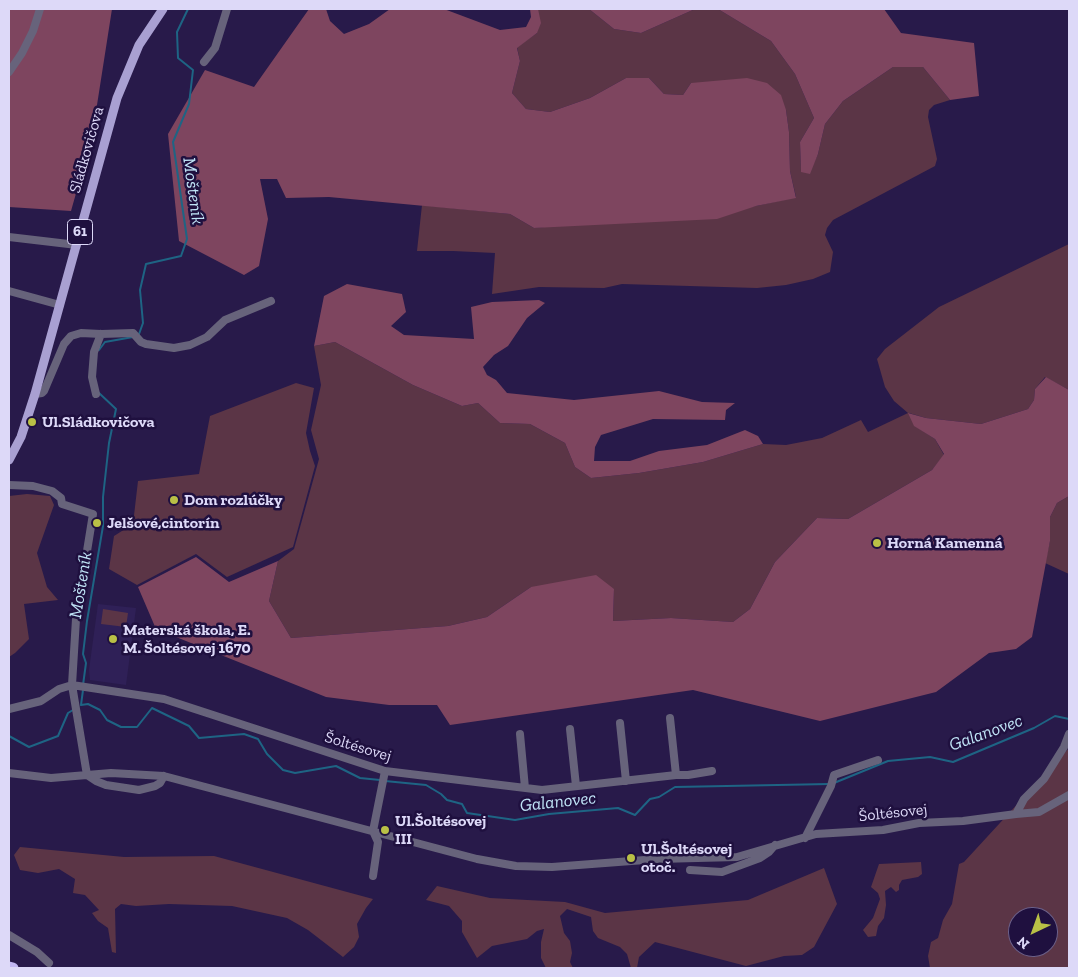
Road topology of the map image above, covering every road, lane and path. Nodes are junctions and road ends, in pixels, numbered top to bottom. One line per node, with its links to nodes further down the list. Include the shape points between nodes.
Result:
1 (40, 9): 5 (street, via 33,31)
2 (163, 9): 7 (main road, Sládkovičova / 61, via 139,45 126,74)
3 (227, 9): 4 (street, via 215,48)
4 (204, 62)
5 (9, 72)
6 (9, 236): 7 (street)
7 (76, 245): 10 (main road, Sládkovičova / 61)
8 (9, 291): 10 (street)
9 (271, 301): 11 (street, Sládkovičova, via 225,320 207,337 190,345 174,348 146,344 133,333)
10 (60, 305): 12 (main road, Sládkovičova / 61)
11 (101, 334): 12 (street, Sládkovičova, via 71,336 64,344 44,391); 13 (street, via 94,352 92,377)
12 (35, 394): 14 (main road, Sládkovičova / 61)
13 (96, 394)
14 (9, 460)
15 (9, 485): 16 (street, via 52,491 61,498 62,504 93,514 76,619)
16 (72, 684): 17 (street, via 41,701); 26 (street); 29 (street, Šoltésovej, via 164,699)
17 (9, 710)
18 (670, 718): 27 (street)
19 (620, 723): 30 (street)
20 (570, 729): 31 (street)
21 (520, 734): 32 (street)
22 (1069, 734): 34 (street, via 1044,779 1024,799)
23 (878, 760): 36 (street, via 834,775)
24 (712, 771): 27 (street, Šoltésovej)
25 (9, 773): 26 (street, Šoltésovej, via 51,778)
26 (87, 775): 28 (street, Šoltésovej); 28 (street, via 106,785 140,790 155,786)
27 (676, 775): 30 (street, Šoltésovej)
28 (164, 776): 35 (street, Šoltésovej)
29 (384, 778): 32 (street, Šoltésovej); 35 (street, Šoltésovej)
30 (626, 781): 31 (street, Šoltésovej)
31 (576, 786): 32 (street, Šoltésovej, via 542,790)
32 (525, 788)
33 (1069, 795): 34 (street, via 1039,812)
34 (1016, 814): 36 (street, Šoltésovej, via 919,823 883,830 816,834)
35 (373, 831): 37 (street, Šoltésovej, via 516,866 552,867 737,856); 39 (street, Šoltésovej, via 378,842)
36 (805, 838): 37 (street, Šoltésovej)
37 (775, 845): 38 (street, Šoltésovej, via 760,858 722,872)
38 (690, 870)
39 (373, 876)
40 (9, 935): 41 (street)
41 (49, 963)
42 (9, 967): 43 (highway)
43 (13, 968)

